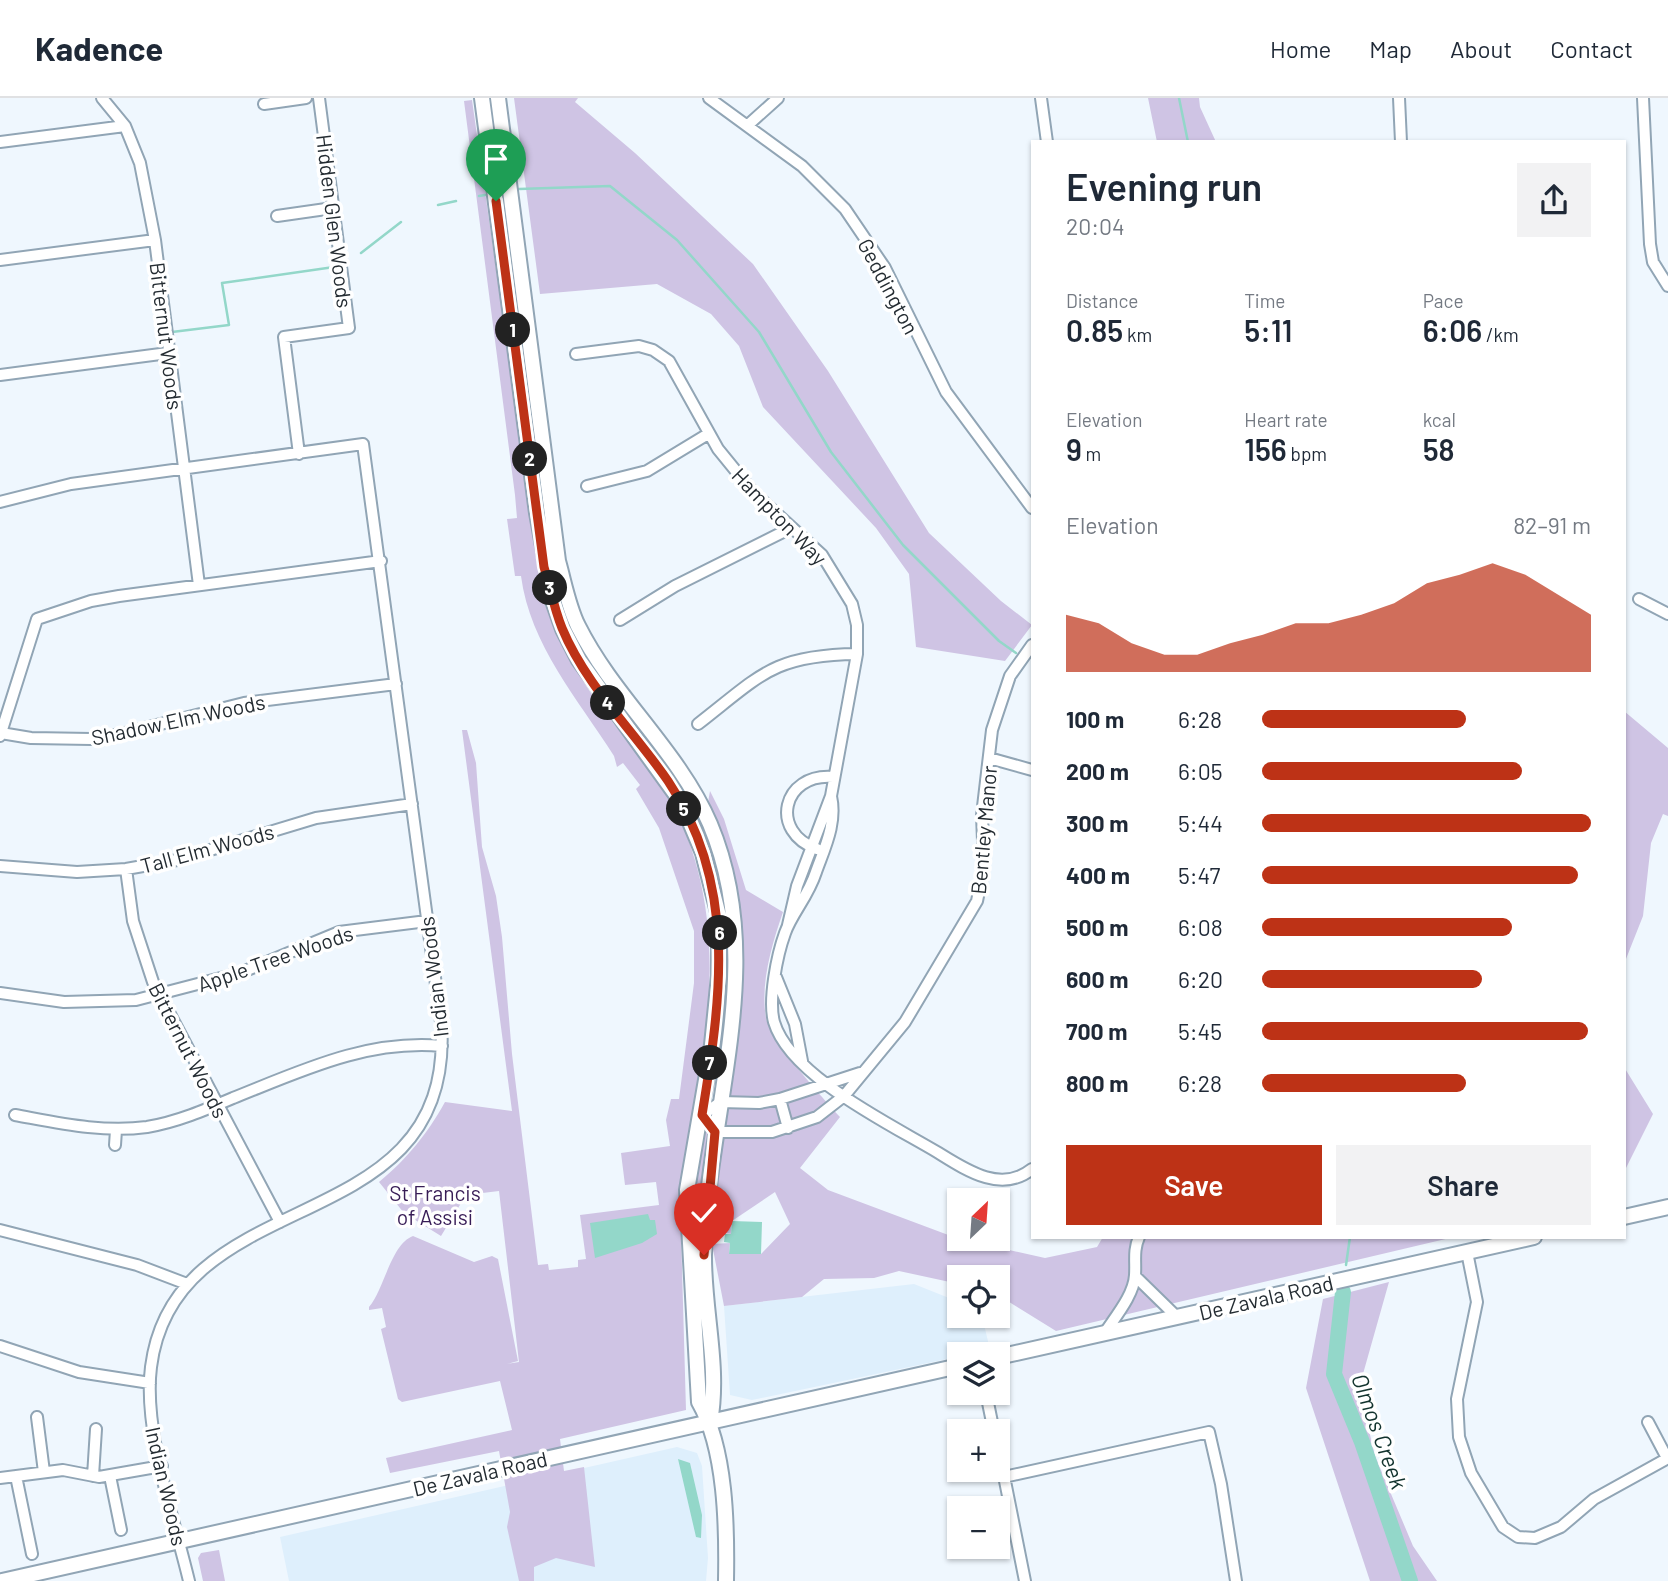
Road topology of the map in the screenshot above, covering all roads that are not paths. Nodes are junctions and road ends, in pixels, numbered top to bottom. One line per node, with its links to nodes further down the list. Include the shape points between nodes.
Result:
1 (102, 98): 13 (street, Bitternut Woods)
2 (306, 98): 11 (street)
3 (319, 98): 19 (street, Hidden Glen Woods)
4 (482, 98): 18 (main road)
5 (498, 98): 17 (main road)
6 (709, 98): 12 (street, Geddington)
7 (778, 98): 12 (street)
8 (1041, 98): 14 (street)
9 (1399, 98): 15 (street)
10 (1643, 98): 23 (street, via 1650,244 1653,262)
11 (264, 104)
12 (748, 125): 33 (street, Geddington, via 817,179 850,216 885,268 946,392)
13 (125, 126): 16 (street); 21 (street, Bitternut Woods, via 140,163)
14 (1047, 140)
15 (1402, 140)
16 (0, 142)
17 (504, 144): 18 (street); 26 (main road)
18 (488, 146): 26 (main road)
19 (333, 208): 20 (street); 29 (street, Hidden Glen Woods, via 349,328 284,337)
20 (277, 216)
21 (155, 240): 22 (street); 24 (street, Bitternut Woods)
22 (0, 260)
23 (1668, 286)
24 (168, 353): 27 (street); 30 (street, Bitternut Woods)
25 (576, 354): 28 (street, Hampton Way, via 639,346 661,354)
26 (524, 363): 43 (main road, via 558,561 577,624); 44 (main road, via 544,567 563,629)
27 (0, 375)
28 (708, 434): 31 (street, via 647,471); 34 (street, Hampton Way, via 753,492)
29 (299, 454): 30 (street); 35 (street, Indian Woods, via 363,444)
30 (184, 467): 32 (street, via 71,484); 36 (street, Bitternut Woods)
31 (587, 486)
32 (0, 502)
33 (1031, 507)
34 (791, 528): 39 (street, via 675,586); 41 (street, Hampton Way, via 822,555 843,586 857,625)
35 (381, 561): 36 (street); 42 (street, Indian Woods)
36 (199, 585): 46 (street, via 91,601 37,619)
37 (1639, 599): 38 (street)
38 (1668, 614)
39 (620, 620)
40 (1031, 646): 47 (street, Bentley Manor, via 1006,687 992,730)
41 (857, 654): 45 (street, via 783,662); 49 (street, Hampton Way)
42 (396, 684): 46 (street, Shadow Elm Woods, via 232,705 91,738); 50 (street, Indian Woods)
43 (615, 685): 44 (street); 64 (main road, via 683,772 710,826 727,878 736,972)
44 (602, 694): 67 (main road, via 682,803 711,882 719,916 719,976)
45 (698, 724)
46 (1, 735)
47 (989, 758): 48 (street); 60 (street, Bentley Manor, via 982,815 984,867 977,901 905,1021)
48 (1031, 770)
49 (833, 777): 51 (street, Hampton Way); 51 (street, via 802,783 788,804 793,834)
50 (412, 804): 53 (street, Tall Elm Woods, via 316,818 177,860); 54 (street, Indian Woods)
51 (818, 849): 55 (street, Hampton Way, via 810,891 780,947)
52 (0, 866): 53 (street, Tall Elm Woods, via 77,872)
53 (126, 869): 57 (street, Bitternut Woods, via 138,940)
54 (427, 920): 57 (street, Apple Tree Woods, via 339,932 240,973); 58 (street, Indian Woods)
55 (776, 977): 59 (street, via 795,1024); 59 (street, Hampton Way, via 772,996 775,1024)
56 (0, 993): 57 (street, Apple Tree Woods, via 99,1003)
57 (159, 995): 65 (street, Bitternut Woods)
58 (442, 1046): 65 (street, via 411,1044 354,1053); 75 (street, Indian Woods, via 441,1072 431,1104 405,1146 367,1179)
59 (802, 1061): 61 (street, Hampton Way)
60 (860, 1073): 61 (street, Bentley Manor); 62 (street, Bentley Manor)
61 (827, 1085): 62 (street, Hampton Way); 63 (street, Bentley Manor)
62 (844, 1096): 68 (street, Bentley Manor, via 817,1117); 72 (street, Hampton Way, via 986,1177 1016,1180)
63 (780, 1099): 64 (street, Bentley Manor); 68 (street)
64 (721, 1102): 67 (street); 70 (main road)
65 (217, 1105): 69 (street, via 178,1120); 75 (street, Bitternut Woods)
66 (15, 1115): 69 (street)
67 (702, 1115): 70 (street); 89 (main road, via 687,1190 687,1217 699,1402)
68 (788, 1128): 70 (street, Bentley Manor, via 747,1134)
69 (116, 1130): 71 (street)
70 (715, 1132): 89 (main road, via 704,1255 715,1398)
71 (115, 1145)
72 (1031, 1170)
73 (1668, 1207): 74 (main road)
74 (1626, 1217)
75 (280, 1222): 81 (street, Indian Woods, via 226,1249)
76 (0, 1230): 81 (street, via 137,1265)
77 (1138, 1239): 80 (street, via 1133,1255)
78 (1525, 1239): 79 (main road, De Zavala Road)
79 (1468, 1252): 82 (main road, De Zavala Road); 92 (street, via 1476,1310 1460,1380 1457,1425 1471,1473 1503,1527 1527,1539 1547,1534 1605,1492)
80 (1135, 1276): 82 (street); 83 (street)
81 (187, 1284): 87 (street, Indian Woods, via 161,1329)
82 (1177, 1317): 83 (main road, De Zavala Road)
83 (1104, 1334): 85 (main road, De Zavala Road)
84 (0, 1346): 87 (street, via 79,1372)
85 (1010, 1354)
86 (947, 1369): 89 (main road, De Zavala Road)
87 (150, 1383): 93 (street, Indian Woods, via 151,1418)
88 (37, 1417): 94 (street)
89 (710, 1422): 102 (main road, De Zavala Road); 106 (main road, via 727,1544)
90 (1648, 1422): 92 (street)
91 (96, 1429): 96 (street)
92 (1667, 1458)
93 (162, 1466): 97 (street); 102 (street, Indian Woods)
94 (44, 1472): 95 (street); 96 (street, via 63,1470)
95 (16, 1476): 99 (street); 103 (street)
96 (93, 1476): 97 (street)
97 (110, 1476): 101 (street)
98 (1010, 1476): 108 (street, via 1209,1432 1222,1484)
99 (0, 1478)
100 (1005, 1482): 107 (street)
101 (121, 1530)
102 (179, 1541): 104 (main road, De Zavala Road); 105 (street, Indian Woods)
103 (32, 1554)
104 (2, 1581)
105 (188, 1581)
106 (726, 1581)
107 (1025, 1581)
108 (1236, 1581)

